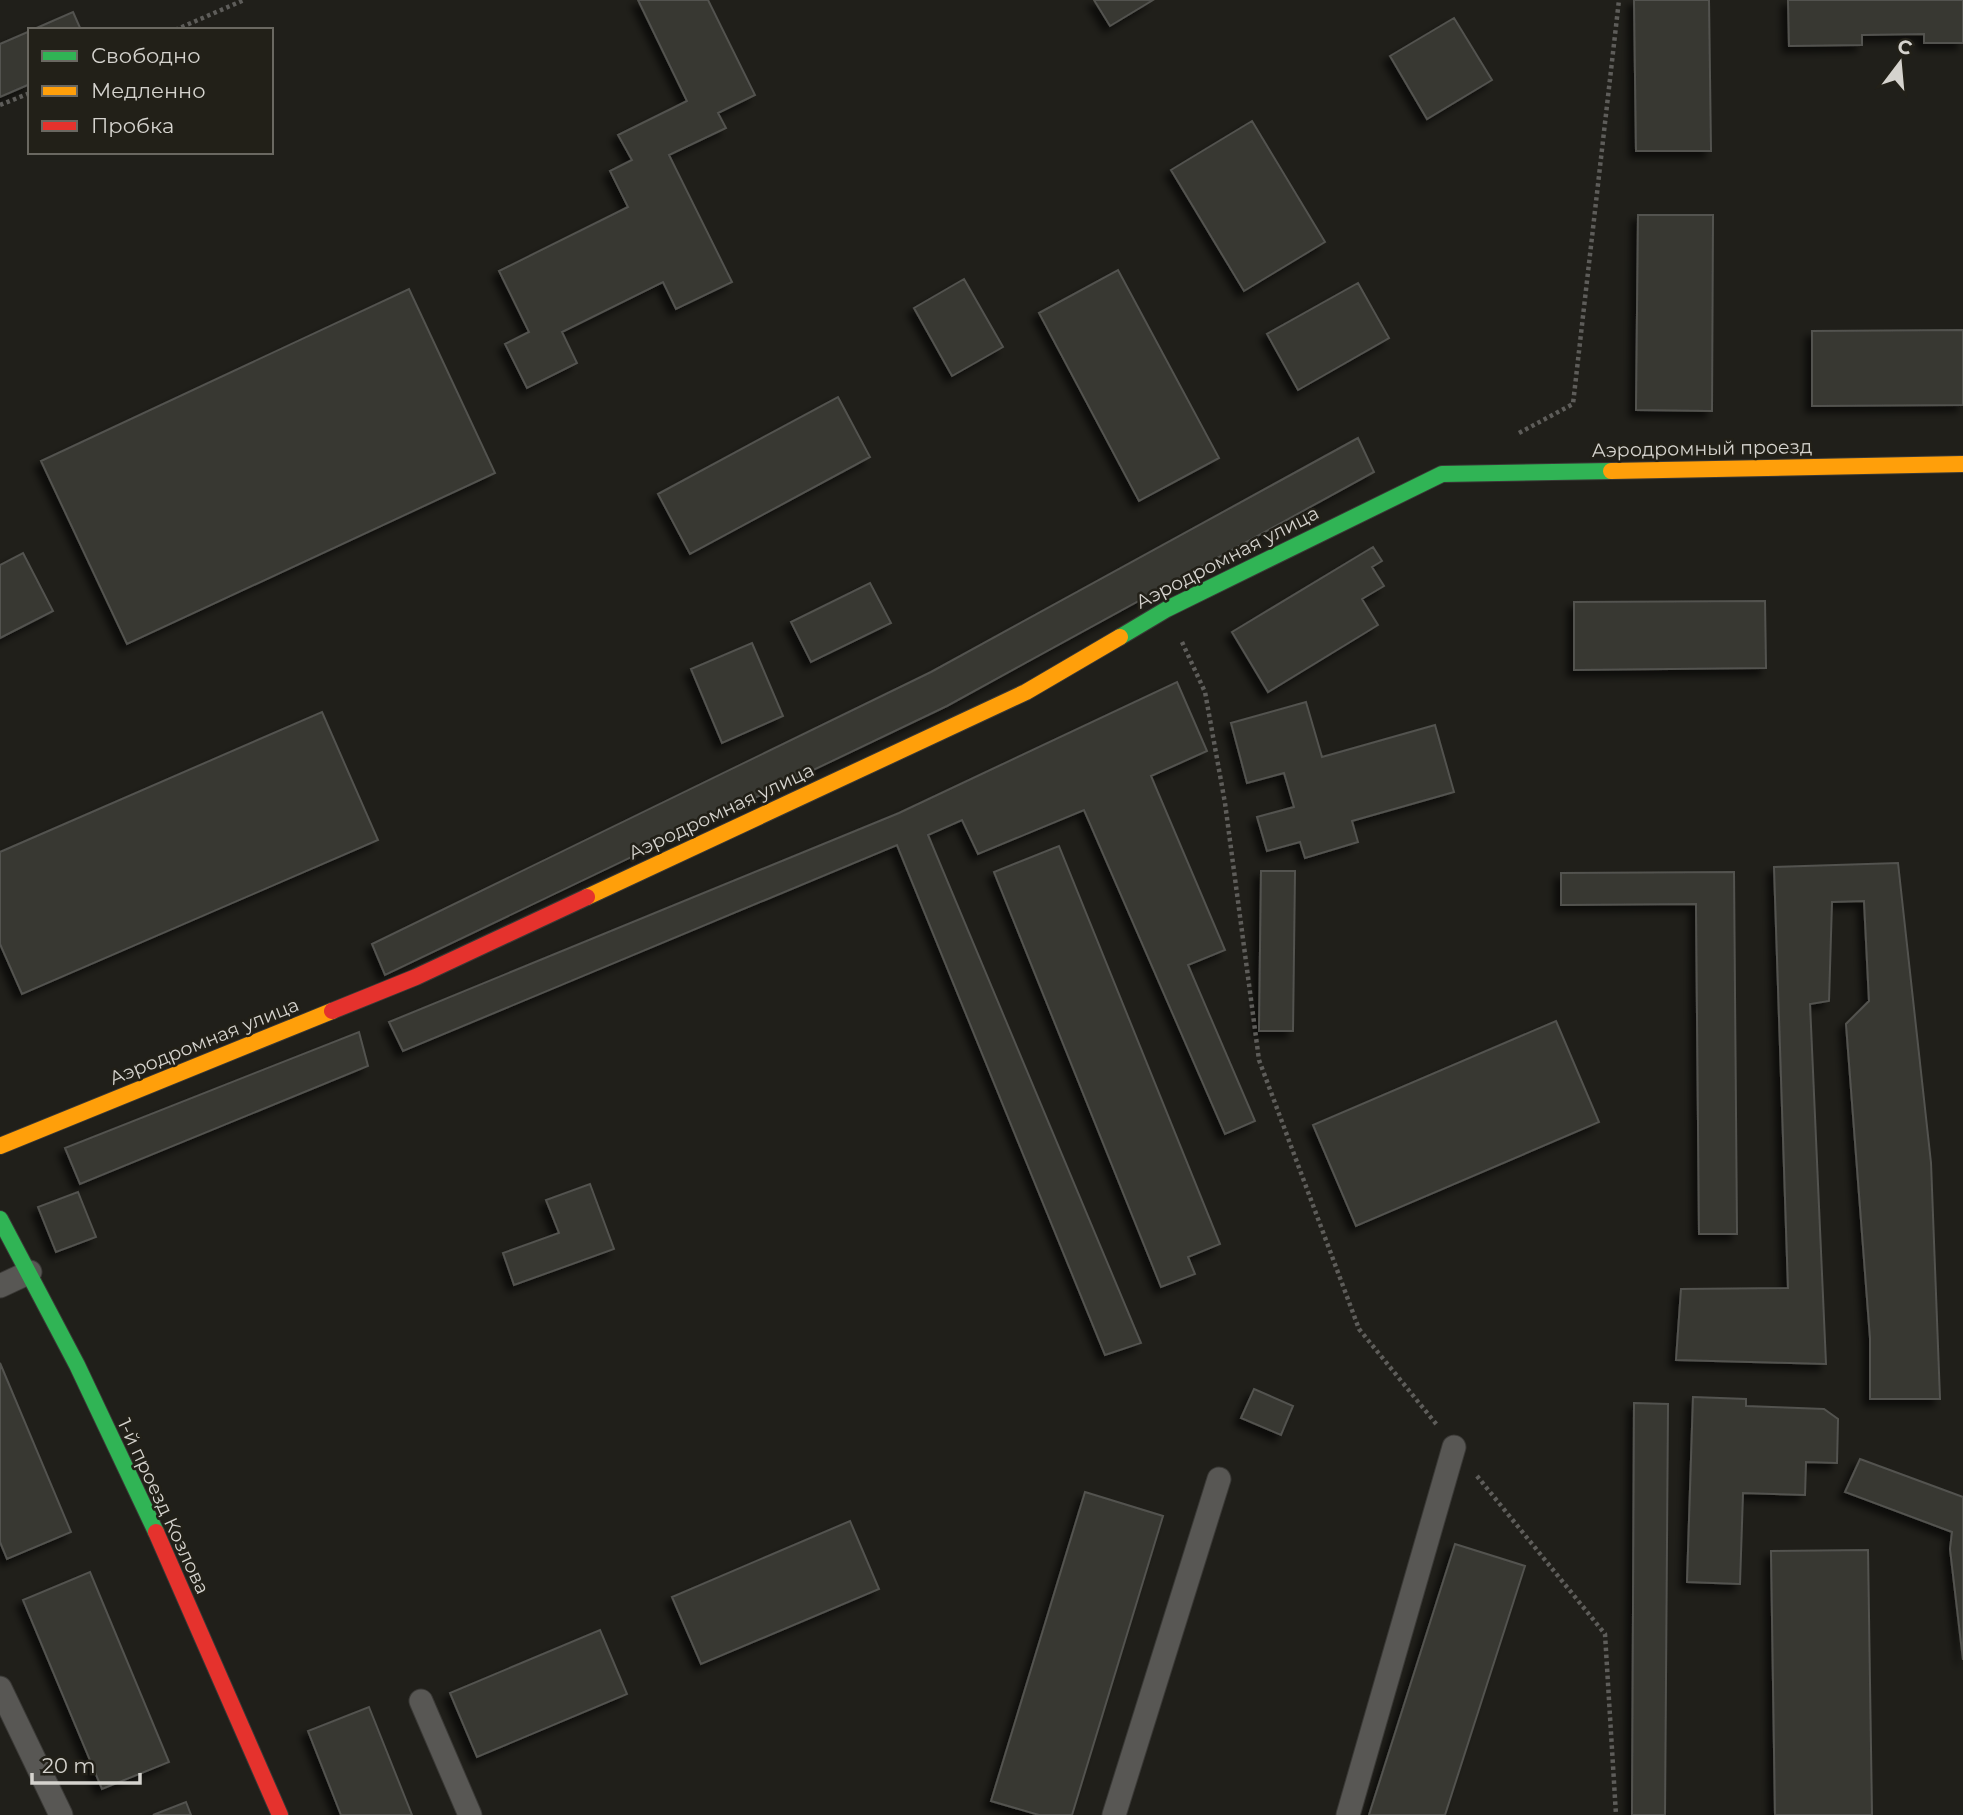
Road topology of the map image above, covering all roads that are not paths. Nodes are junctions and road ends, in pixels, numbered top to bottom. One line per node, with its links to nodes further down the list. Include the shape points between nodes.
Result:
1 (1963, 464): 2 (street, Аэродромный проезд)
2 (1441, 474): 3 (street, Аэродромная улица, via 1167,609 1026,692 416,977)
3 (0, 1146)
4 (0, 1219): 5 (street, 1-й проезд Козлова)
5 (30, 1272): 6 (lane); 12 (street, 1-й проезд Козлова, via 161,1543)
6 (0, 1286)
7 (1454, 1447): 15 (lane)
8 (1219, 1479): 14 (lane)
9 (0, 1688): 11 (lane)
10 (421, 1701): 13 (lane)
11 (61, 1815)
12 (280, 1815)
13 (470, 1815)
14 (1114, 1815)
15 (1348, 1815)

